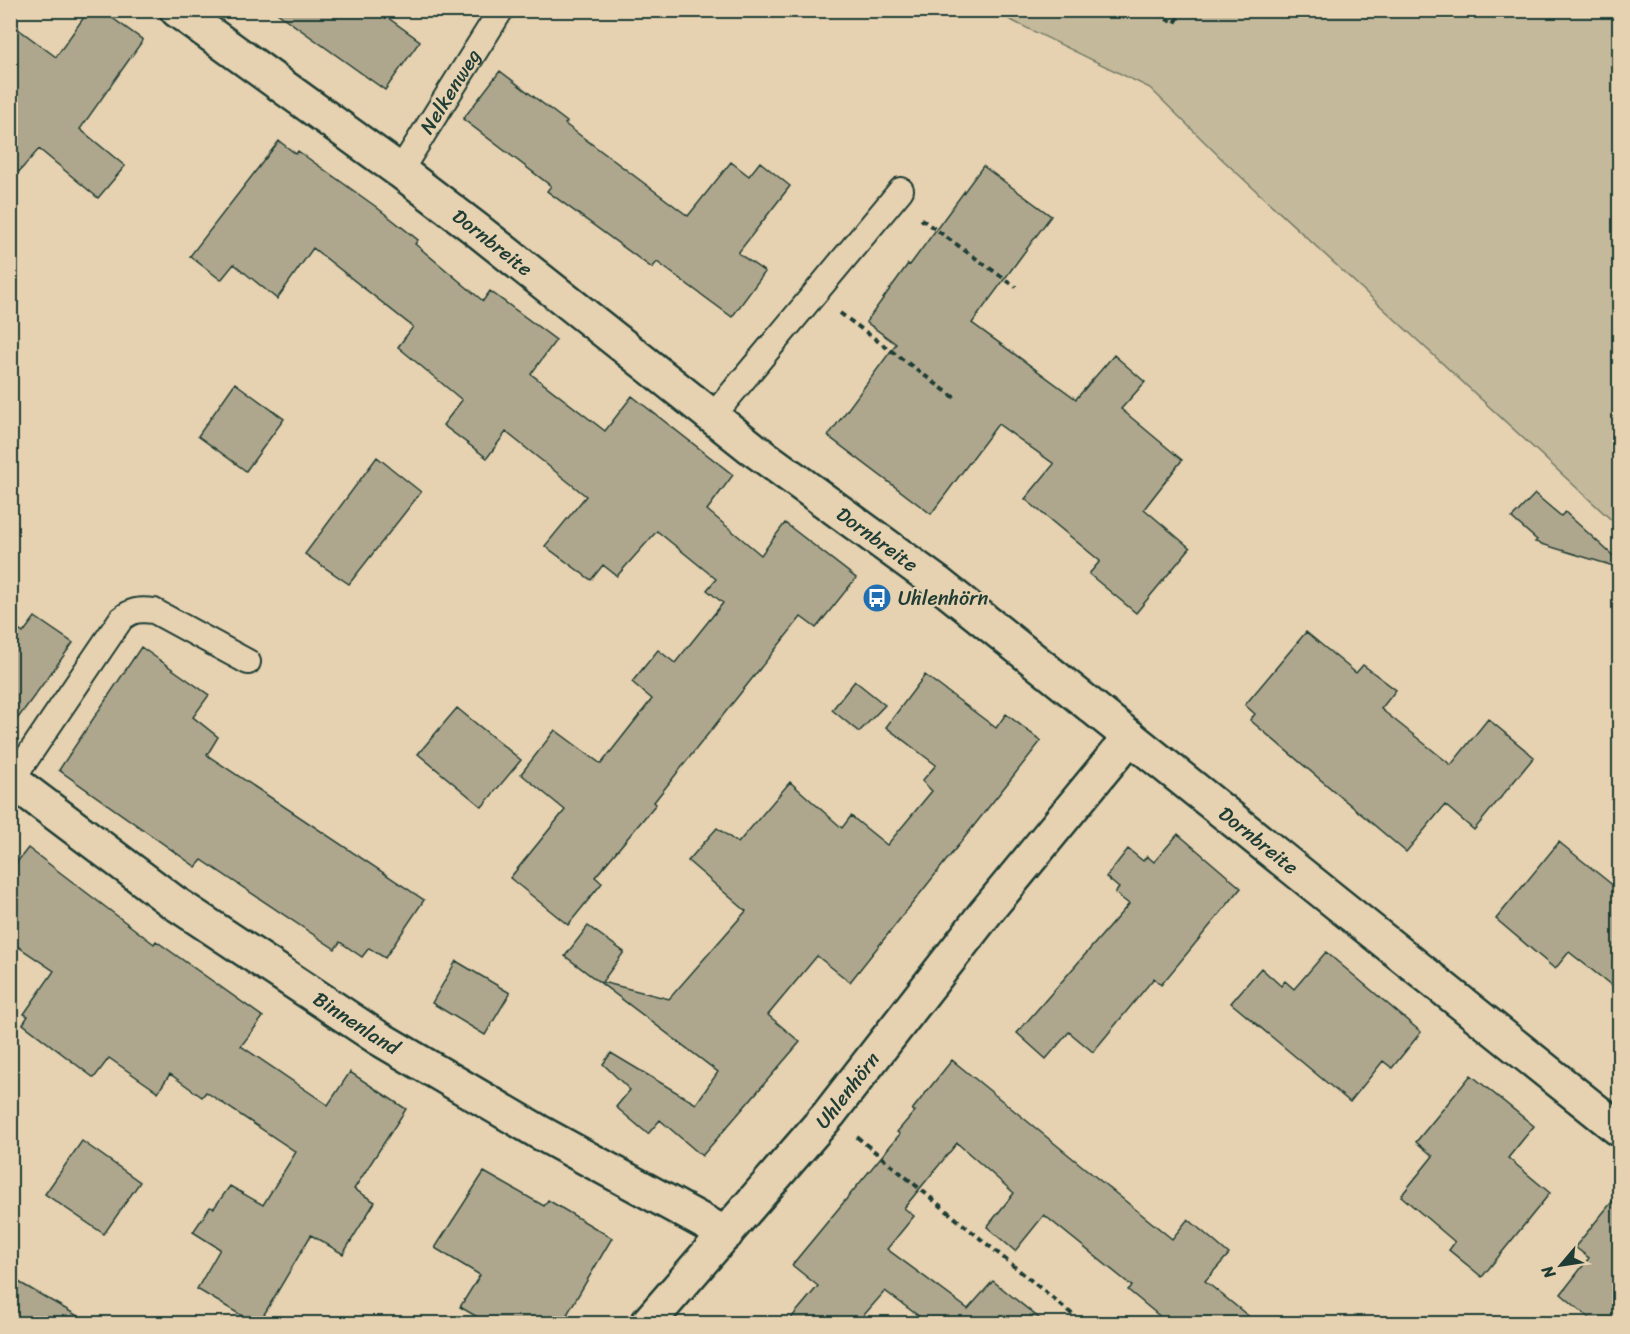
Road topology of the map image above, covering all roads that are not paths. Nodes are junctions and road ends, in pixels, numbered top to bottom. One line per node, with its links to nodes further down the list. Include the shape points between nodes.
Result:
1 (177, 10): 3 (street, Dornbreite)
2 (501, 10): 3 (lane, Nelkenweg)
3 (400, 171): 5 (street, Dornbreite)
4 (898, 194): 5 (lane)
5 (712, 417): 7 (street, Dornbreite, via 939,584)
6 (248, 662): 8 (lane, via 154,611 131,611 121,619)
7 (1130, 737): 9 (street, Dornbreite); 10 (street, Uhlenhörn, via 986,912 829,1114)
8 (11, 779): 10 (street, Binnenland, via 172,901 377,1037 539,1132)
9 (1620, 1130)
10 (726, 1234): 11 (street, Uhlenhörn)
11 (647, 1323)

